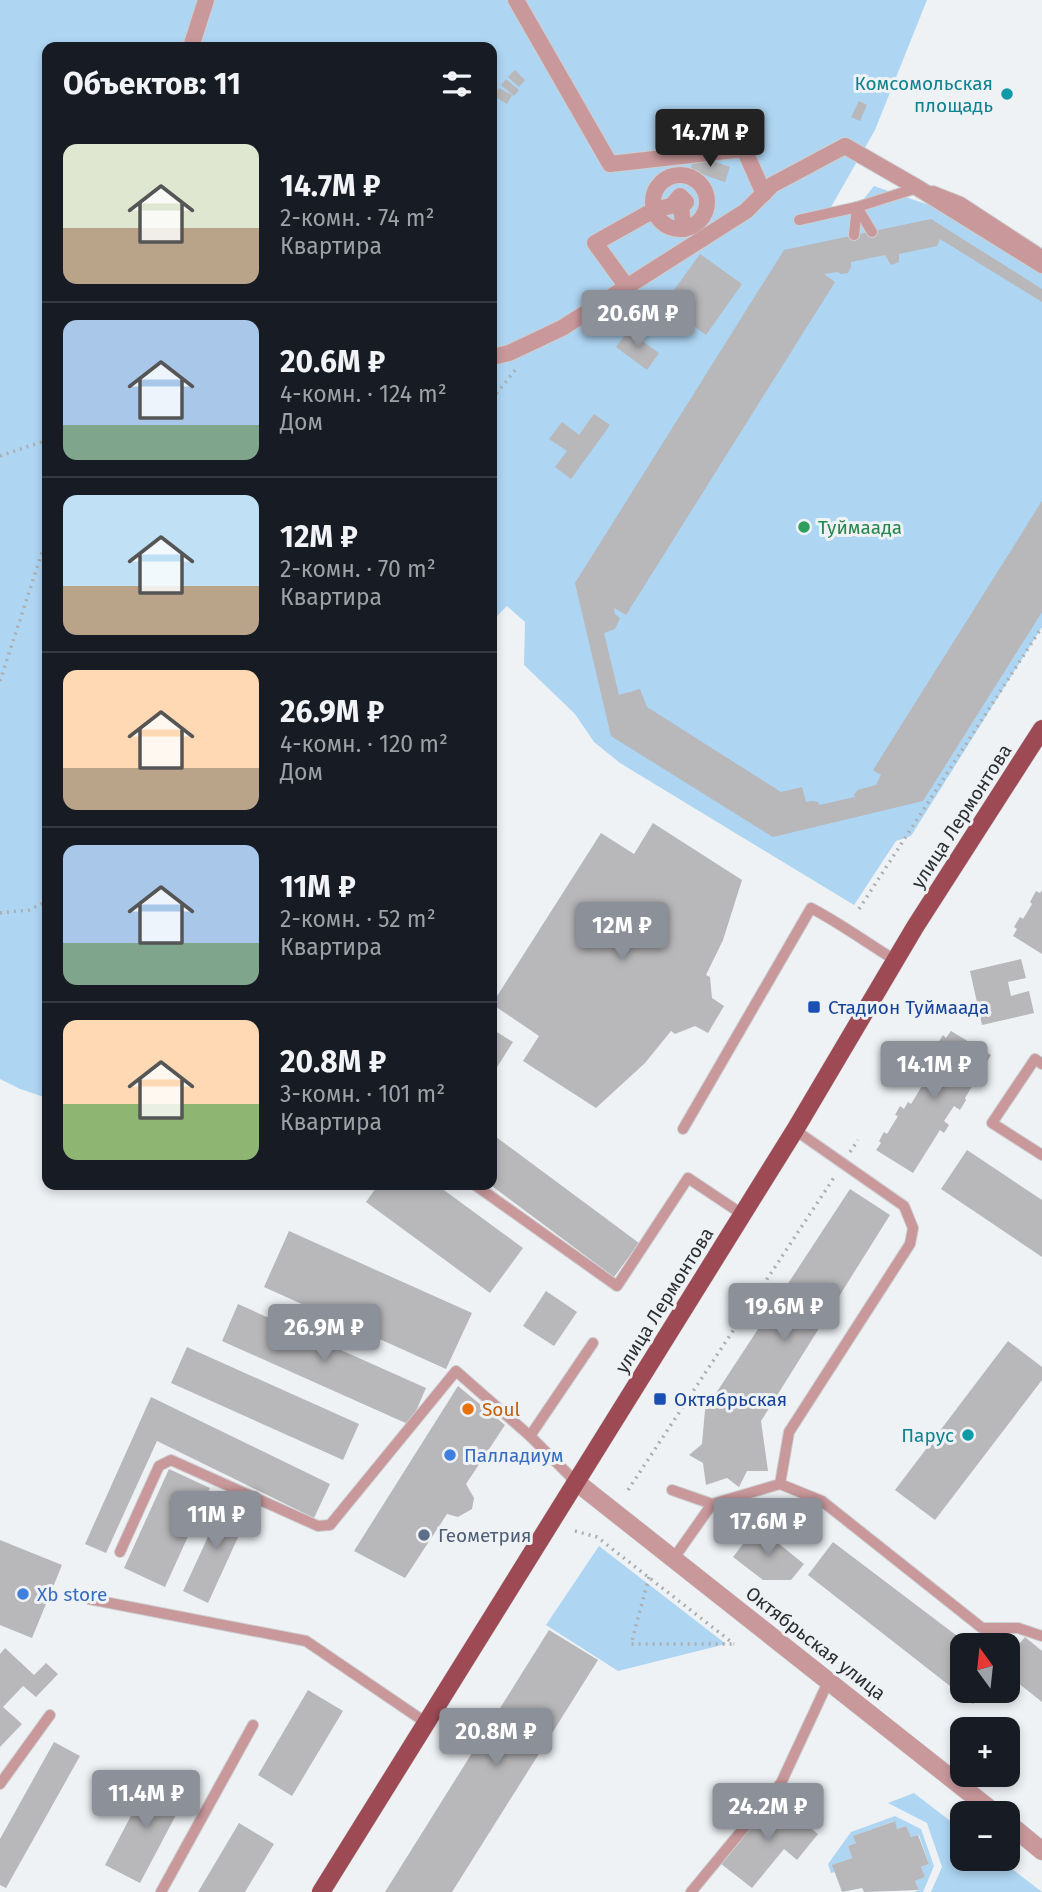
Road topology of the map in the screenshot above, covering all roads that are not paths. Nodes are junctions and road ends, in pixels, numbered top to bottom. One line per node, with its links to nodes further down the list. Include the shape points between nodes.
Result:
1 (206, 0): 3 (street)
2 (516, 0): 7 (street, via 610,164 744,149)
3 (193, 42)
4 (688, 176): 5 (street, via 671,175); 8 (street); 10 (street, via 704,188)
5 (661, 182): 8 (street); 11 (street, via 653,194)
6 (918, 188): 7 (street, via 845,146 772,185); 9 (lane); 15 (lane, via 961,202); 16 (street)
7 (764, 194): 12 (street)
8 (680, 202): 10 (street); 11 (street); 14 (street)
9 (857, 207): 9 (lane, via 863,234); 13 (lane)
10 (706, 208): 12 (street); 14 (street, via 698,223)
11 (654, 210): 14 (street, via 667,226); 17 (street, via 596,243)
12 (739, 216): 17 (street)
13 (799, 220)
14 (684, 229)
15 (1042, 255)
16 (1042, 265)
17 (627, 287): 18 (street, via 562,328)
18 (497, 357)
19 (1042, 729): 20 (main road, улица Лермонтова)
20 (895, 960): 22 (lane, via 811,908); 23 (main road, улица Лермонтова)
21 (1042, 1064): 24 (lane, via 1035,1059 992,1123)
22 (683, 1129)
23 (794, 1130): 26 (main road, улица Лермонтова); 30 (lane, via 904,1206 913,1228 910,1244 789,1432)
24 (1042, 1155)
25 (482, 1190): 26 (lane, via 617,1286 688,1178)
26 (742, 1214): 29 (main road, улица Лермонтова)
27 (593, 1343): 28 (lane)
28 (530, 1436): 29 (lane); 33 (lane, via 456,1371 330,1525 318,1526 170,1460 159,1466)
29 (575, 1481): 34 (street, Октябрьская улица); 39 (main road, улица Лермонтова)
30 (780, 1484): 32 (lane); 36 (lane, via 822,1502 982,1628 1018,1628)
31 (672, 1490): 32 (lane)
32 (712, 1504): 34 (lane)
33 (120, 1552)
34 (674, 1558): 37 (street, Октябрьская улица)
35 (89, 1599): 39 (lane, via 306,1641)
36 (1042, 1636)
37 (829, 1680): 42 (street, Октябрьская улица); 47 (lane, via 781,1783)
38 (50, 1715): 41 (lane)
39 (425, 1722): 46 (main road, улица Лермонтова)
40 (253, 1725): 45 (lane)
41 (0, 1784)
42 (980, 1801)
43 (1020, 1833): 44 (street)
44 (1042, 1851)
45 (161, 1892)
46 (321, 1892)
47 (691, 1892)

